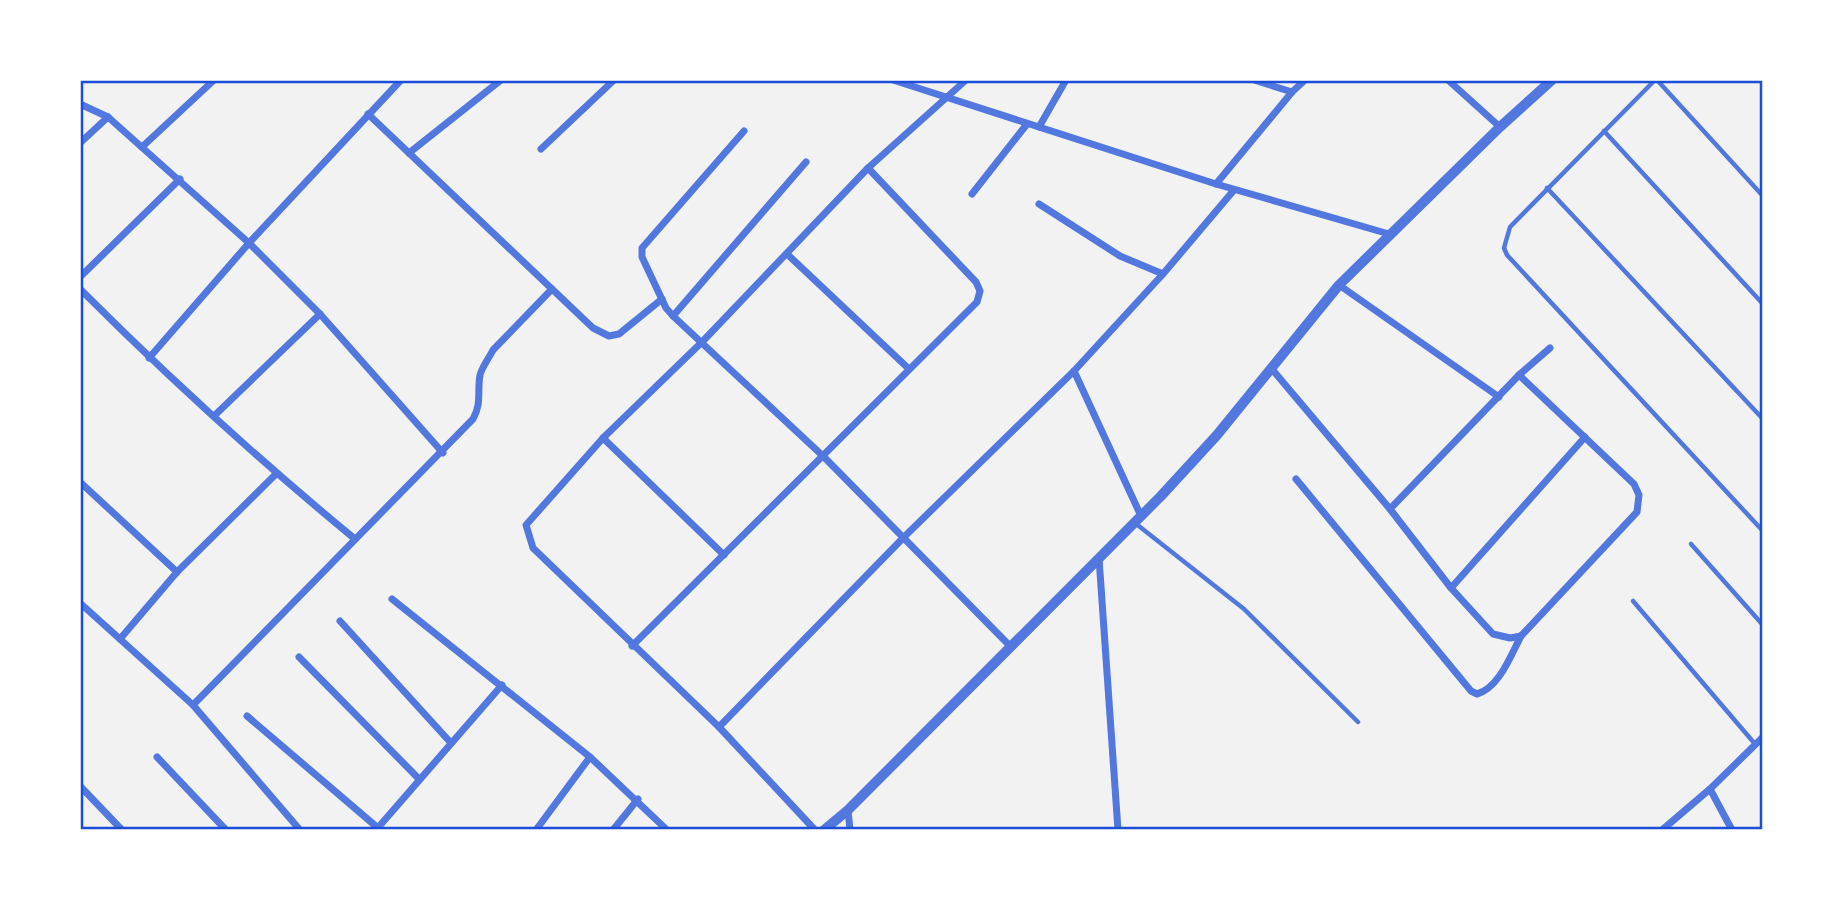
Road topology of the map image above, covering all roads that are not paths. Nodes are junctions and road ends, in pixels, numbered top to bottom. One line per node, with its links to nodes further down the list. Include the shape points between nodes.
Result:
1 (214, 80): 24 (street)
2 (401, 80): 16 (street)
3 (614, 80): 25 (street)
4 (893, 80): 14 (street)
5 (965, 80): 14 (street)
6 (1066, 80): 19 (street)
7 (1254, 80): 13 (street)
8 (1305, 80): 13 (street)
9 (1448, 80): 20 (street)
10 (1552, 80): 20 (street)
11 (1656, 80): 22 (lane); 34 (lane)
12 (498, 81): 26 (street)
13 (1292, 92): 30 (street)
14 (948, 99): 18 (street); 28 (street)
15 (80, 104): 17 (street)
16 (368, 114): 26 (street); 37 (street)
17 (108, 117): 23 (street); 24 (street)
18 (1027, 124): 19 (street); 33 (street)
19 (1039, 127): 30 (street)
20 (1500, 127): 36 (street)
21 (744, 131): 44 (street, via 642,248)
22 (1604, 131): 31 (lane); 45 (lane)
23 (80, 143)
24 (142, 147): 29 (street)
25 (541, 149)
26 (409, 153): 43 (street)
27 (806, 162): 47 (street)
28 (869, 168): 38 (street); 51 (street, via 980,291 970,311)
29 (180, 179): 37 (street); 40 (street)
30 (1216, 184): 32 (street)
31 (1547, 188): 57 (lane); 67 (lane, via 1510,227 1504,248 1507,255)
32 (1234, 190): 36 (street); 39 (street)
33 (972, 194)
34 (1762, 195)
35 (1039, 204): 39 (street, via 1120,256)
36 (1389, 234): 41 (street)
37 (249, 243): 46 (street); 50 (street)
38 (787, 254): 48 (street); 51 (street)
39 (1163, 274): 53 (street)
40 (80, 277)
41 (1339, 285): 52 (street); 55 (street)
42 (80, 289): 50 (street)
43 (552, 289): 44 (street, via 593,328 609,336 630,328); 60 (street, via 493,350 480,376 479,408)
44 (662, 299): 47 (street)
45 (1762, 303)
46 (320, 314): 56 (street); 60 (street)
47 (673, 316): 48 (street)
48 (703, 341): 59 (street); 61 (street)
49 (1550, 348): 54 (street)
50 (149, 358): 56 (street)
51 (909, 369): 61 (street)
52 (1271, 369): 65 (street); 66 (street)
53 (1074, 371): 66 (street); 68 (street)
54 (1519, 375): 55 (street); 58 (street)
55 (1499, 397): 65 (street)
56 (214, 416): 62 (street)
57 (1762, 418)
58 (1586, 437): 74 (street); 80 (street, via 1634,484 1640,503 1637,512)
59 (603, 438): 71 (street); 83 (street, via 533,515 526,525 527,536 533,548)
60 (443, 453): 69 (street)
61 (824, 457): 68 (street); 71 (street)
62 (276, 474): 69 (street); 73 (street)
63 (1296, 479): 80 (street, via 1471,691 1485,692 1493,684)
64 (80, 482): 73 (street)
65 (1390, 509): 74 (street)
66 (1138, 520): 72 (street); 88 (lane, via 1244,609)
67 (1762, 530)
68 (904, 537): 82 (street); 89 (street)
69 (355, 539): 86 (street)
70 (1690, 544): 79 (lane)
71 (724, 555): 83 (street)
72 (1099, 557): 82 (street); 109 (street)
73 (177, 572): 81 (street)
74 (1451, 588): 80 (street, via 1493,634)
75 (392, 599): 85 (street)
76 (1633, 601): 90 (lane)
77 (80, 603): 81 (street)
78 (340, 621): 91 (street)
79 (1762, 624)
80 (1521, 636)
81 (120, 639): 86 (street)
82 (1009, 645): 98 (street)
83 (632, 646): 89 (street)
84 (299, 657): 94 (street)
85 (502, 685): 91 (street); 93 (street)
86 (193, 705): 102 (street)
87 (247, 716): 99 (street)
88 (1358, 722)
89 (719, 727): 106 (street)
90 (1759, 741): 96 (street)
91 (452, 743): 94 (street)
92 (157, 757): 101 (street)
93 (590, 757): 97 (street); 103 (street)
94 (419, 779): 99 (street)
95 (80, 786): 100 (street)
96 (1710, 789): 110 (street); 111 (street)
97 (638, 799): 104 (street); 105 (street)
98 (848, 810): 107 (street); 108 (street)
99 (377, 829)
100 (122, 830)
101 (226, 830)
102 (300, 830)
103 (536, 830)
104 (613, 830)
105 (667, 830)
106 (815, 830)
107 (824, 830)
108 (850, 830)
109 (1118, 830)
110 (1662, 830)
111 (1732, 830)

